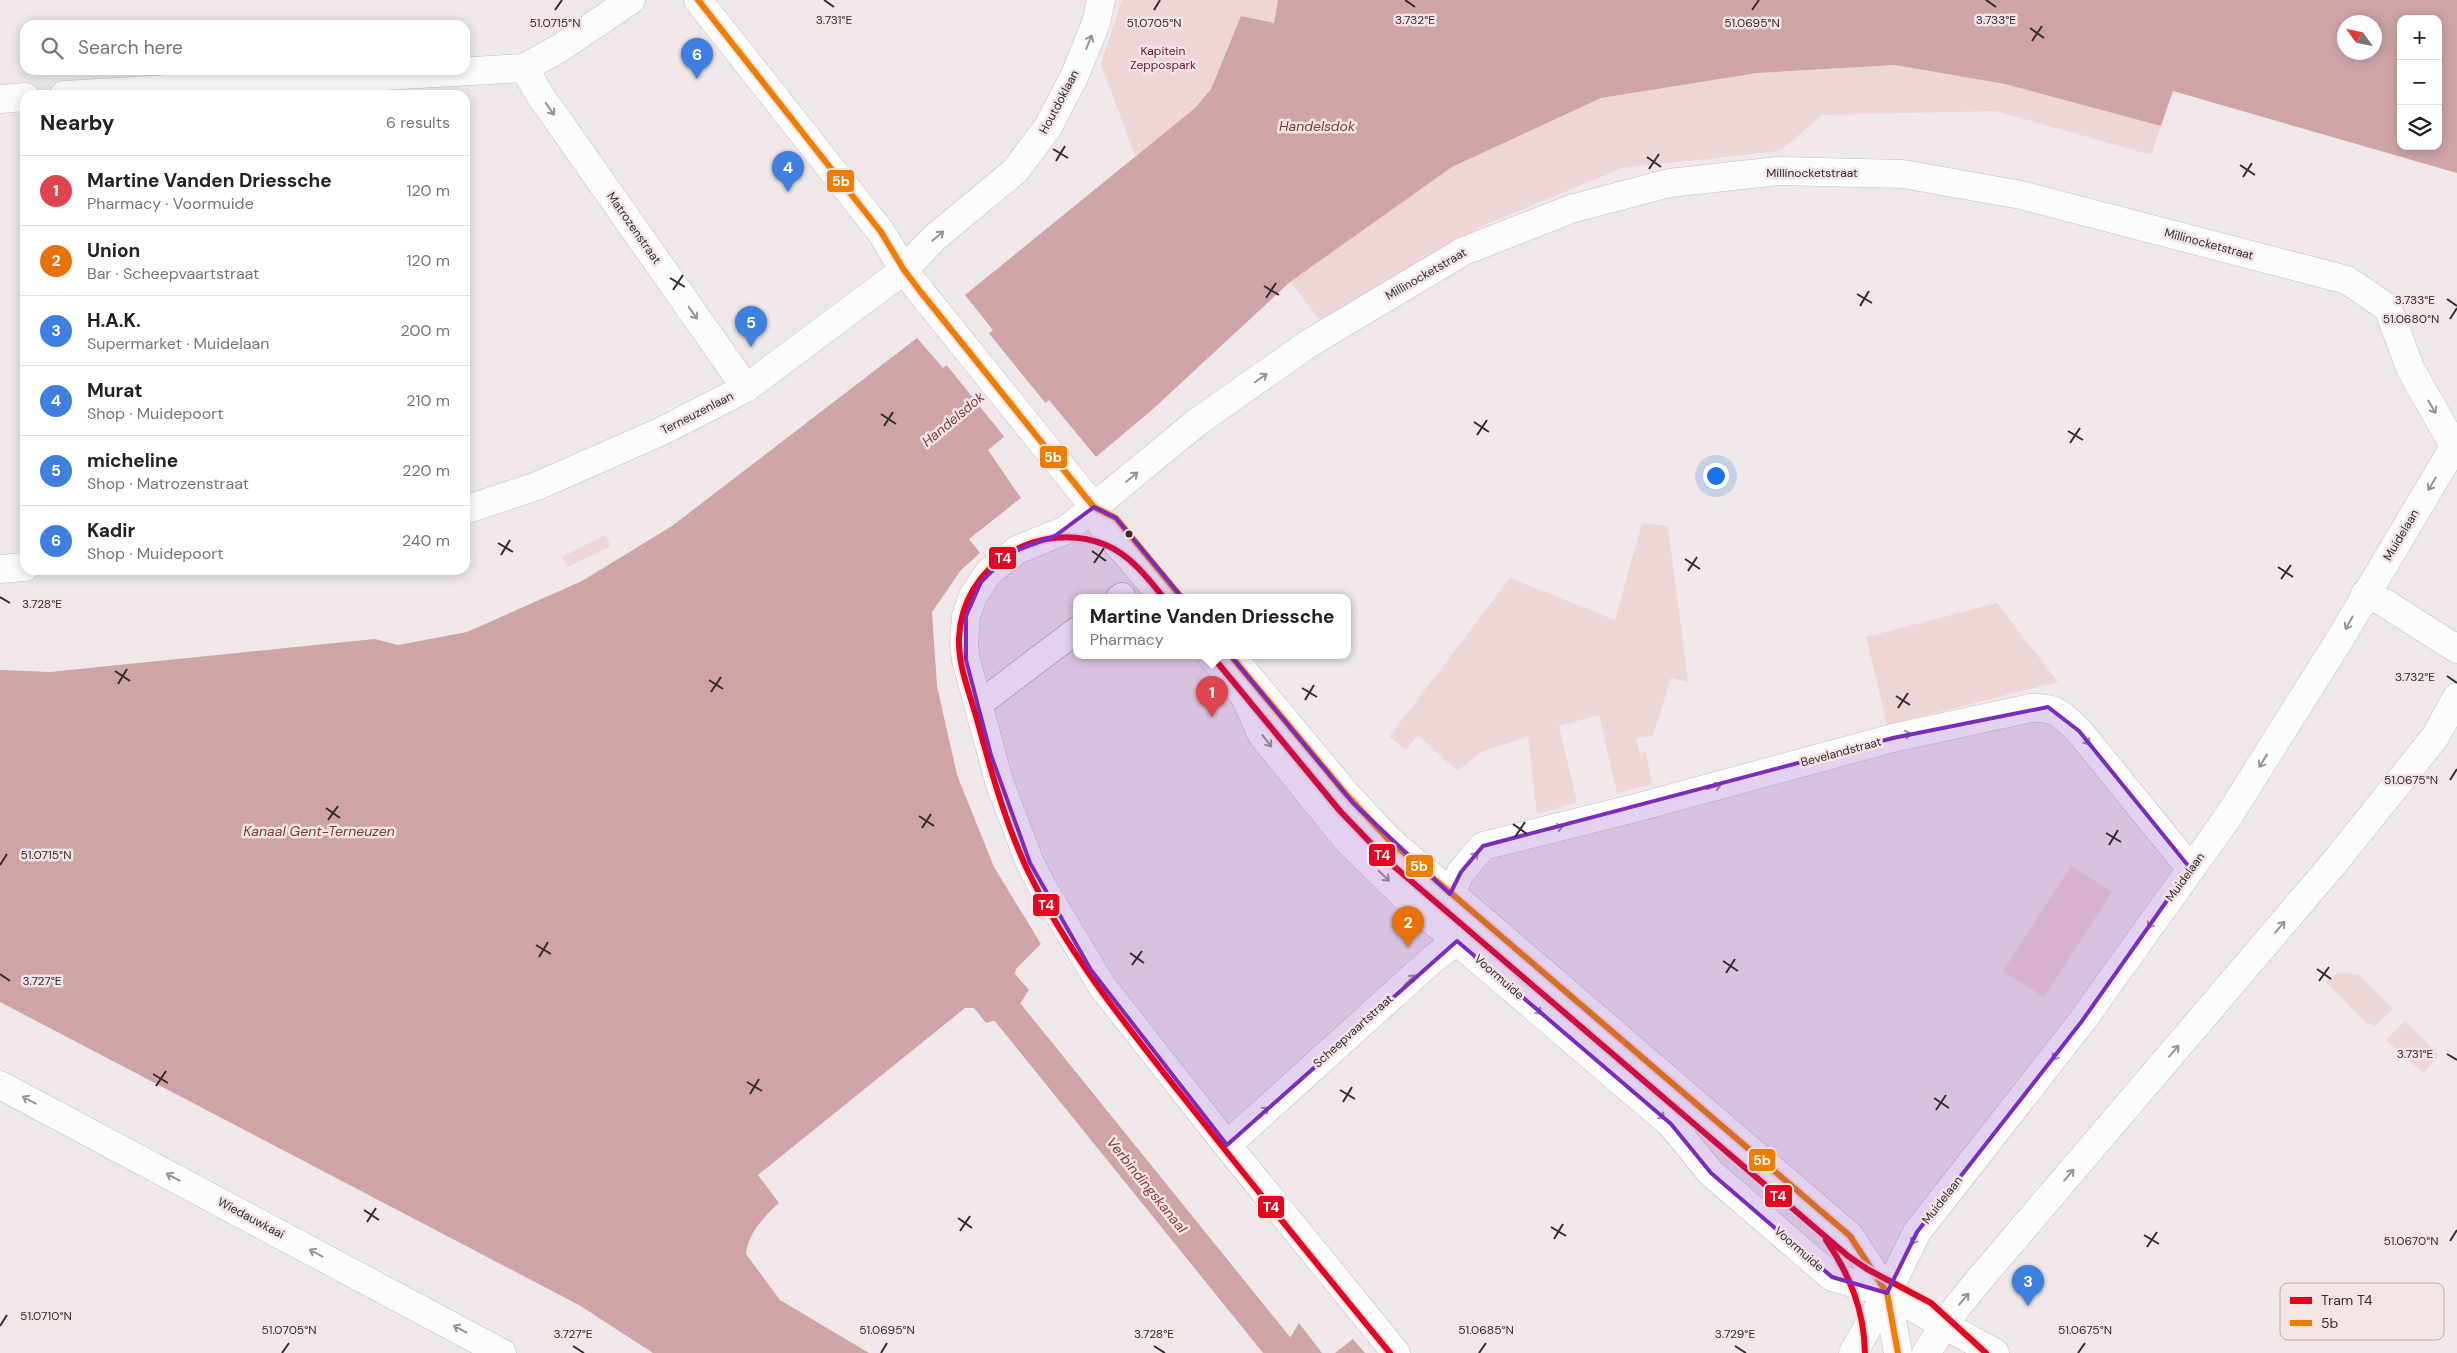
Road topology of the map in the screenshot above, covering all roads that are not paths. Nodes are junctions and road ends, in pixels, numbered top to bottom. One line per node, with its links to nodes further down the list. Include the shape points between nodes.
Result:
1 (631, 0): 4 (street)
2 (698, 0): 10 (street, via 881,232)
3 (1101, 0): 10 (street, Houtdoklaan, one-way to 3, via 933,240 1015,171 1048,127 1078,68 1096,23)
4 (524, 68): 5 (street); 11 (street, Matrozenstraat, one-way to 11)
5 (470, 71)
6 (405, 75): 7 (street)
7 (149, 90)
8 (20, 97): 9 (street)
9 (0, 99)
10 (904, 270): 11 (street, Terneuzenlaan); 13 (street)
11 (746, 388): 14 (street, Terneuzenlaan, via 660,432 536,486)
12 (2456, 444): 13 (street, Millinocketstraat, one-way to 12, via 1308,344 1464,251 1572,209 1669,184 1778,171 1903,174 2021,195 2347,280 2388,308 2410,368); 19 (street, Muidelaan, one-way to 19)
13 (1089, 501): 17 (street, via 1103,527); 18 (street, via 1116,518); 25 (street, Millinocketstraat, via 1066,530 1017,550 998,564 972,596 964,626 964,645)
14 (470, 508)
15 (20, 567): 16 (street)
16 (0, 568)
17 (1161, 594)
18 (1179, 594)
19 (2365, 594): 21 (street); 26 (street, Muidelaan, one-way to 26, via 2228,817)
20 (1073, 633): 25 (street)
21 (2457, 649)
22 (1214, 659): 29 (street, Voormuide, one-way to 29, via 1246,697 1262,735 1347,840 1404,896)
23 (1234, 659): 27 (street, via 1364,814)
24 (2457, 697): 33 (street, one-way to 24, via 1979,1280 2334,863 2435,737)
25 (978, 704): 31 (street, Millinocketstraat, via 999,781 1027,856 1042,886 1102,986)
26 (2190, 868): 27 (street, Bevelandstraat, one-way to 26, via 1461,872 1482,846 1893,738 2032,708 2048,708 2062,715 2079,732); 32 (street, Muidelaan, one-way to 32, via 2082,1021 1917,1232)
27 (1450, 894): 28 (street)
28 (1476, 916): 29 (street, Scheepvaartstraat); 32 (street, via 1850,1236)
29 (1457, 940): 31 (street, Scheepvaartstraat, one-way to 29); 32 (street, Voormuide, one-way to 32, via 1671,1124 1711,1173 1832,1277)
30 (0, 1085): 34 (street, Wiedauwkaai, one-way to 30)
31 (1227, 1145): 35 (street, Millinocketstraat)
32 (1887, 1293): 33 (street); 36 (street, Muidelaan); 37 (street)
33 (1953, 1339): 38 (street); 39 (street)
34 (502, 1353)
35 (1396, 1353)
36 (1852, 1353)
37 (1898, 1353)
38 (1926, 1353)
39 (1995, 1353)

